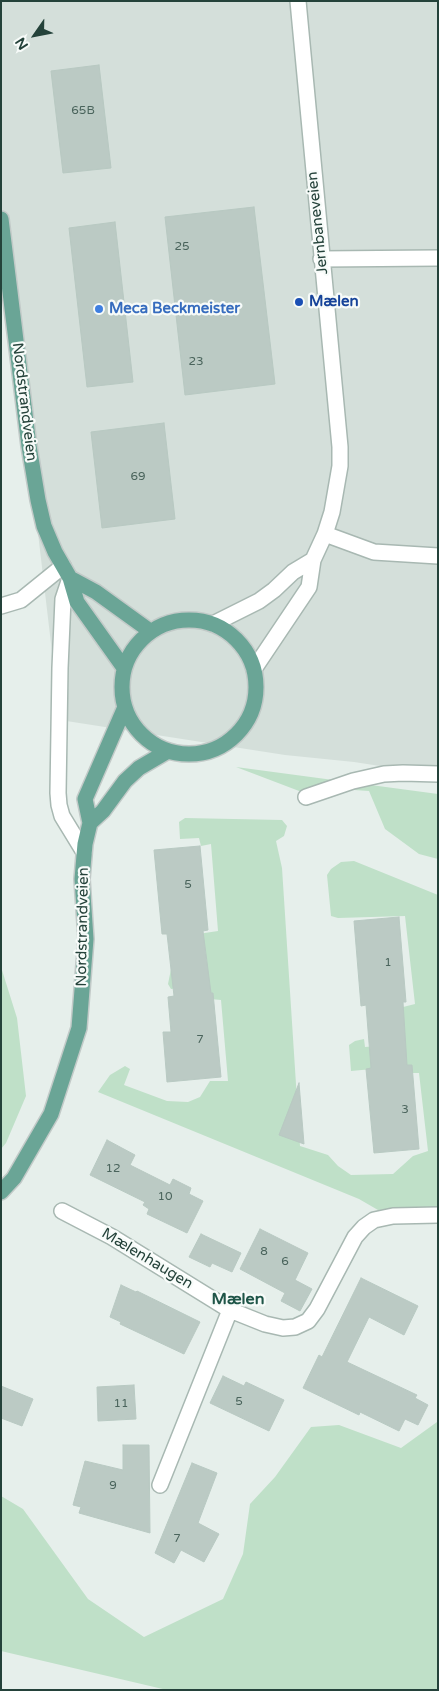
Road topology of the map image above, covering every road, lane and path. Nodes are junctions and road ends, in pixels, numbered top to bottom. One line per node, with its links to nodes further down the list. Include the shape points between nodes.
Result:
1 (298, 1): 4 (street, Jernbaneveien)
2 (1, 219): 5 (main road, Nordstrandveien)
3 (438, 258): 4 (street)
4 (322, 259): 6 (street, Jernbaneveien, via 340,447 336,494)
5 (5, 281): 9 (main road, Nordstrandveien, via 38,500 44,526)
6 (325, 534): 7 (street, via 374,552); 8 (street, Jernbaneveien)
7 (438, 556)
8 (313, 560): 11 (street, via 293,572 259,601); 14 (street, Jernbaneveien, via 309,587)
9 (66, 572): 10 (street, via 21,600); 12 (main road); 13 (main road, Nordstrandveien, via 77,602); 20 (street, via 60,668 58,793 62,816)
10 (1, 606)
11 (213, 624): 12 (main road, via 178,620); 14 (main road, via 240,642)
12 (150, 631): 13 (main road, via 136,645)
13 (124, 668): 15 (main road, via 121,684)
14 (254, 670): 16 (main road, via 256,680 252,708 232,738 204,752)
15 (124, 707): 16 (main road, via 142,735); 19 (main road, Nordstrandveien, via 85,799)
16 (168, 751): 19 (main road, via 139,768)
17 (438, 774): 18 (street, via 384,774)
18 (306, 797)
19 (90, 823): 20 (main road, Nordstrandveien)
20 (84, 852): 21 (main road, Nordstrandveien, via 82,879 86,939 79,1028 51,1114 14,1178)
21 (1, 1192)
22 (62, 1211): 24 (street, Mælenhaugen, via 112,1237)
23 (438, 1215): 24 (street, Mælenhaugen, via 394,1216 374,1220 364,1227 317,1309 308,1321 295,1327 265,1324)
24 (230, 1310): 25 (street)
25 (160, 1485)

